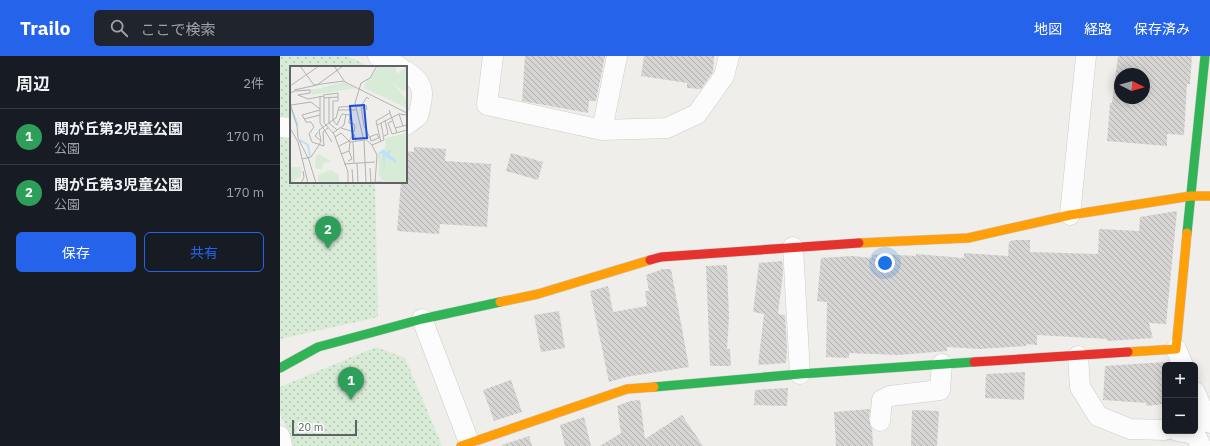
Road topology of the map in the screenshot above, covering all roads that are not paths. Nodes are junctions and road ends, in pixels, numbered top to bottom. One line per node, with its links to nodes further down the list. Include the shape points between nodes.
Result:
1 (378, 56): 7 (street)
2 (493, 56): 10 (street, via 487,105)
3 (617, 56): 10 (street)
4 (729, 56): 10 (street, via 724,76 697,114 667,128)
5 (1086, 56): 13 (street)
6 (1205, 56): 11 (street)
7 (398, 66)
8 (407, 72): 9 (street, via 416,78 424,95 418,116)
9 (407, 124)
10 (602, 130)
11 (1191, 196): 12 (street); 13 (street); 17 (street)
12 (1210, 196)
13 (1070, 215): 14 (street, via 968,238)
14 (793, 247): 15 (street, via 661,257 538,294); 20 (street)
15 (422, 319): 19 (street, via 318,348); 27 (street)
16 (1078, 356): 17 (street); 18 (street); 24 (street, via 1080,387 1098,416 1130,429)
17 (1180, 357)
18 (942, 364): 20 (street); 22 (street, via 940,390 890,396 882,400)
19 (280, 368)
20 (800, 374): 27 (street, via 627,389)
21 (1198, 398): 23 (street)
22 (880, 421)
23 (1210, 422)
24 (1162, 430)
25 (1194, 434): 29 (street)
26 (280, 436): 28 (street)
27 (465, 444)
28 (282, 446)
29 (1201, 446)

